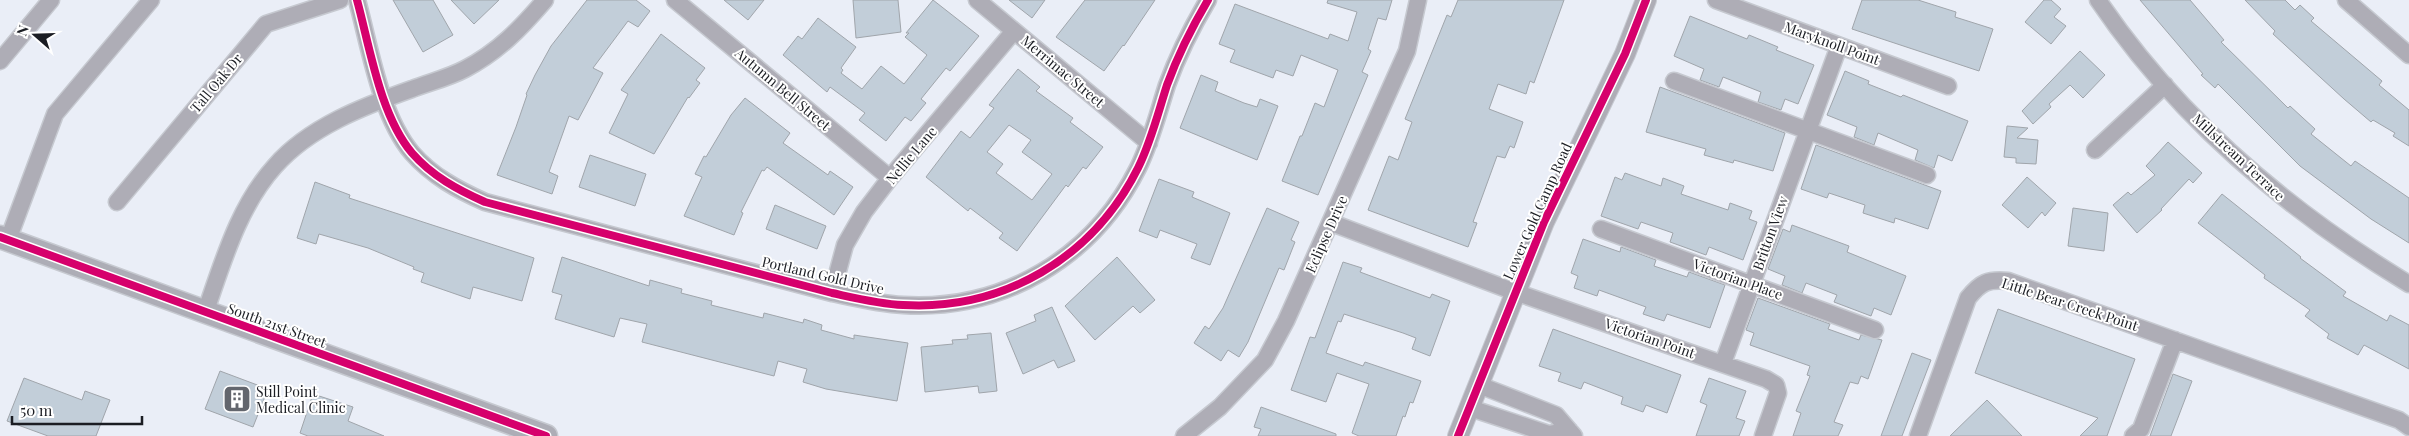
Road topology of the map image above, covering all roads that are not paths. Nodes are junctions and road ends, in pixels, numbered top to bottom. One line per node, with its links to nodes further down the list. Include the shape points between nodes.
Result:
1 (51, 0): 17 (street)
2 (151, 0): 30 (street, via 54,114)
3 (340, 0): 27 (street, Tall Oak Dr, via 266,24)
4 (357, 0): 21 (street, Portland Gold Drive)
5 (545, 0): 21 (street, via 504,44 466,68)
6 (675, 0): 26 (street, Autumn Bell Street)
7 (977, 0): 14 (street, Merrimac Street)
8 (1208, 0): 23 (street, Portland Gold Drive, via 1181,52)
9 (1418, 0): 28 (street, Eclipse Drive, via 1407,51)
10 (1646, 0): 33 (street, Lower Gold Camp Road, via 1625,54)
11 (1716, 0): 15 (street, Maryknoll Point)
12 (2098, 0): 19 (street, Millstream Terrace)
13 (2346, 0): 16 (street)
14 (1014, 31): 23 (street, Merrimac Street); 26 (street, Nellie Lane)
15 (1839, 46): 20 (street, Maryknoll Point); 22 (street, Britton View)
16 (2409, 56)
17 (0, 61)
18 (1674, 81): 22 (street)
19 (2165, 85): 24 (street); 32 (street, Millstream Terrace, via 2270,188 2329,232)
20 (1948, 86)
21 (384, 99): 34 (street, Portland Gold Drive, via 402,139 413,154 434,173 485,202); 35 (street, via 315,133 275,166 248,204 236,229)
22 (1808, 131): 25 (street); 31 (street, Britton View)
23 (1149, 143): 34 (street, Portland Gold Drive, via 1138,168 1102,223 1064,257 1014,287 986,297 932,305 883,303)
24 (2094, 150)
25 (1927, 175)
26 (890, 178): 34 (street, Nellie Lane, via 864,212 845,246)
27 (116, 202)
28 (1332, 222): 33 (street, Victorian Point); 44 (street, Eclipse Drive, via 1265,360 1220,408)
29 (1601, 229): 31 (street, Victorian Place)
30 (4, 238): 35 (main road, South 21st Street)
31 (1751, 284): 36 (street, Victorian Place); 38 (street, Britton View)
32 (2409, 284)
33 (1514, 292): 38 (street, Victorian Point); 39 (street, Lower Gold Camp Road)
34 (832, 293)
35 (205, 313): 43 (main road, South 21st Street)
36 (1876, 330)
37 (2174, 340): 41 (street, Little Bear Creek Point, via 2399,420); 47 (street, Little Bear Creek Point, via 2008,281 1995,280 1978,285 1968,298); 48 (street, via 2141,429)
38 (1722, 363): 46 (street, Victorian Point, via 1776,385 1778,393)
39 (1479, 385): 40 (street, Lower Gold Camp Road); 42 (street, via 1556,415)
40 (1470, 408): 42 (street, via 1549,434); 45 (street, Lower Gold Camp Road)
41 (2409, 427)
42 (1572, 433)
43 (546, 436)
44 (1184, 436)
45 (1458, 436)
46 (1763, 436)
47 (1918, 436)
48 (2133, 436)

